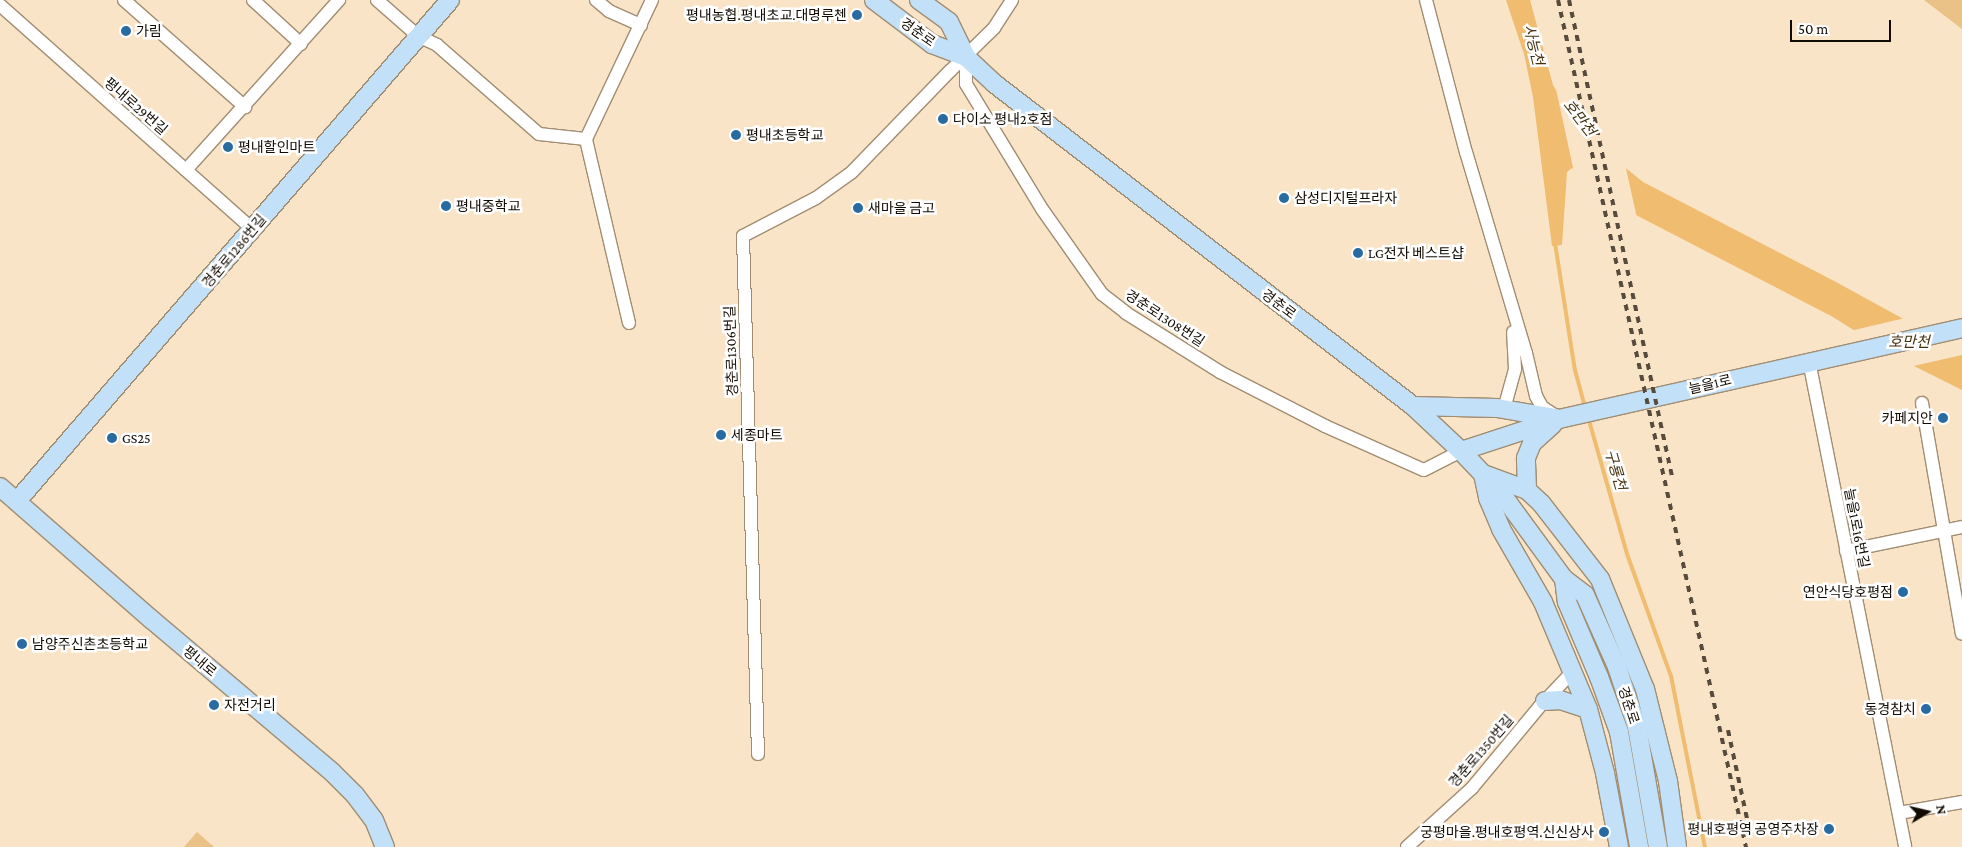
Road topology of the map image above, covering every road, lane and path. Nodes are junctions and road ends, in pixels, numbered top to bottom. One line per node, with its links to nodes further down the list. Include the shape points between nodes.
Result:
1 (124, 0): 17 (street)
2 (253, 0): 15 (street)
3 (339, 0): 15 (street)
4 (377, 0): 14 (street)
5 (450, 0): 14 (street, 경춘로1286번길)
6 (596, 0): 13 (street, via 609,11)
7 (652, 0): 13 (street)
8 (874, 0): 16 (street, 경춘로, via 932,44)
9 (919, 0): 16 (street, 경춘로, via 948,22)
10 (1012, 0): 16 (street, via 994,28)
11 (1426, 0): 21 (street)
12 (0, 5): 19 (street, 평내로29번길)
13 (641, 25): 18 (street)
14 (418, 36): 18 (street, via 437,45 539,134); 20 (street, 경춘로1286번길)
15 (301, 44): 17 (street)
16 (966, 57): 26 (street, 경춘로, via 995,84); 29 (street, 경춘로1308번길, via 966,84 1042,209 1102,294 1126,313 1220,372 1325,426 1424,470); 42 (street, 경춘로1306번길, via 852,172 816,198 743,236)
17 (245, 107): 19 (street)
18 (586, 139): 22 (street)
19 (186, 170): 20 (street, 평내로29번길)
20 (252, 229): 33 (street, 경춘로1286번길)
21 (1507, 295): 27 (street, via 1515,368); 28 (street, via 1536,396 1542,407)
22 (629, 323)
23 (1962, 328): 24 (street, 늘을1로)
24 (1809, 361): 28 (street, 늘을1로); 36 (street, 늘을1로16번길)
25 (1922, 403): 35 (street)
26 (1413, 406): 27 (street); 29 (street, 경춘로)
27 (1504, 409): 28 (street)
28 (1566, 417): 29 (street, 늘을1로); 32 (street, via 1532,443 1526,458)
29 (1461, 451): 30 (street, 경춘로)
30 (1483, 474): 32 (street); 37 (street, 경춘로); 39 (street, via 1488,498 1501,529 1543,602)
31 (0, 487): 33 (street, 평내로)
32 (1527, 490): 50 (street, via 1542,503 1600,579 1645,689 1668,782)
33 (17, 501): 45 (street, 평내로, via 333,773 374,820)
34 (1962, 526): 35 (street)
35 (1944, 530): 36 (street); 38 (street)
36 (1846, 551): 44 (street, 늘을1로16번길)
37 (1564, 579): 48 (street, 경춘로, via 1567,602 1619,732); 49 (street, 경춘로, via 1584,595 1616,667 1637,727)
38 (1962, 634)
39 (1573, 671): 40 (street, 경춘로1350번길); 41 (street)
40 (1545, 702): 41 (street, via 1560,700); 46 (street, 경춘로1350번길, via 1472,788)
41 (1588, 709): 47 (street)
42 (758, 754)
43 (1962, 802): 44 (street)
44 (1899, 813): 51 (street, 늘을1로16번길)
45 (385, 847)
46 (1407, 847)
47 (1619, 847)
48 (1639, 847)
49 (1658, 847)
50 (1677, 847)
51 (1905, 847)

